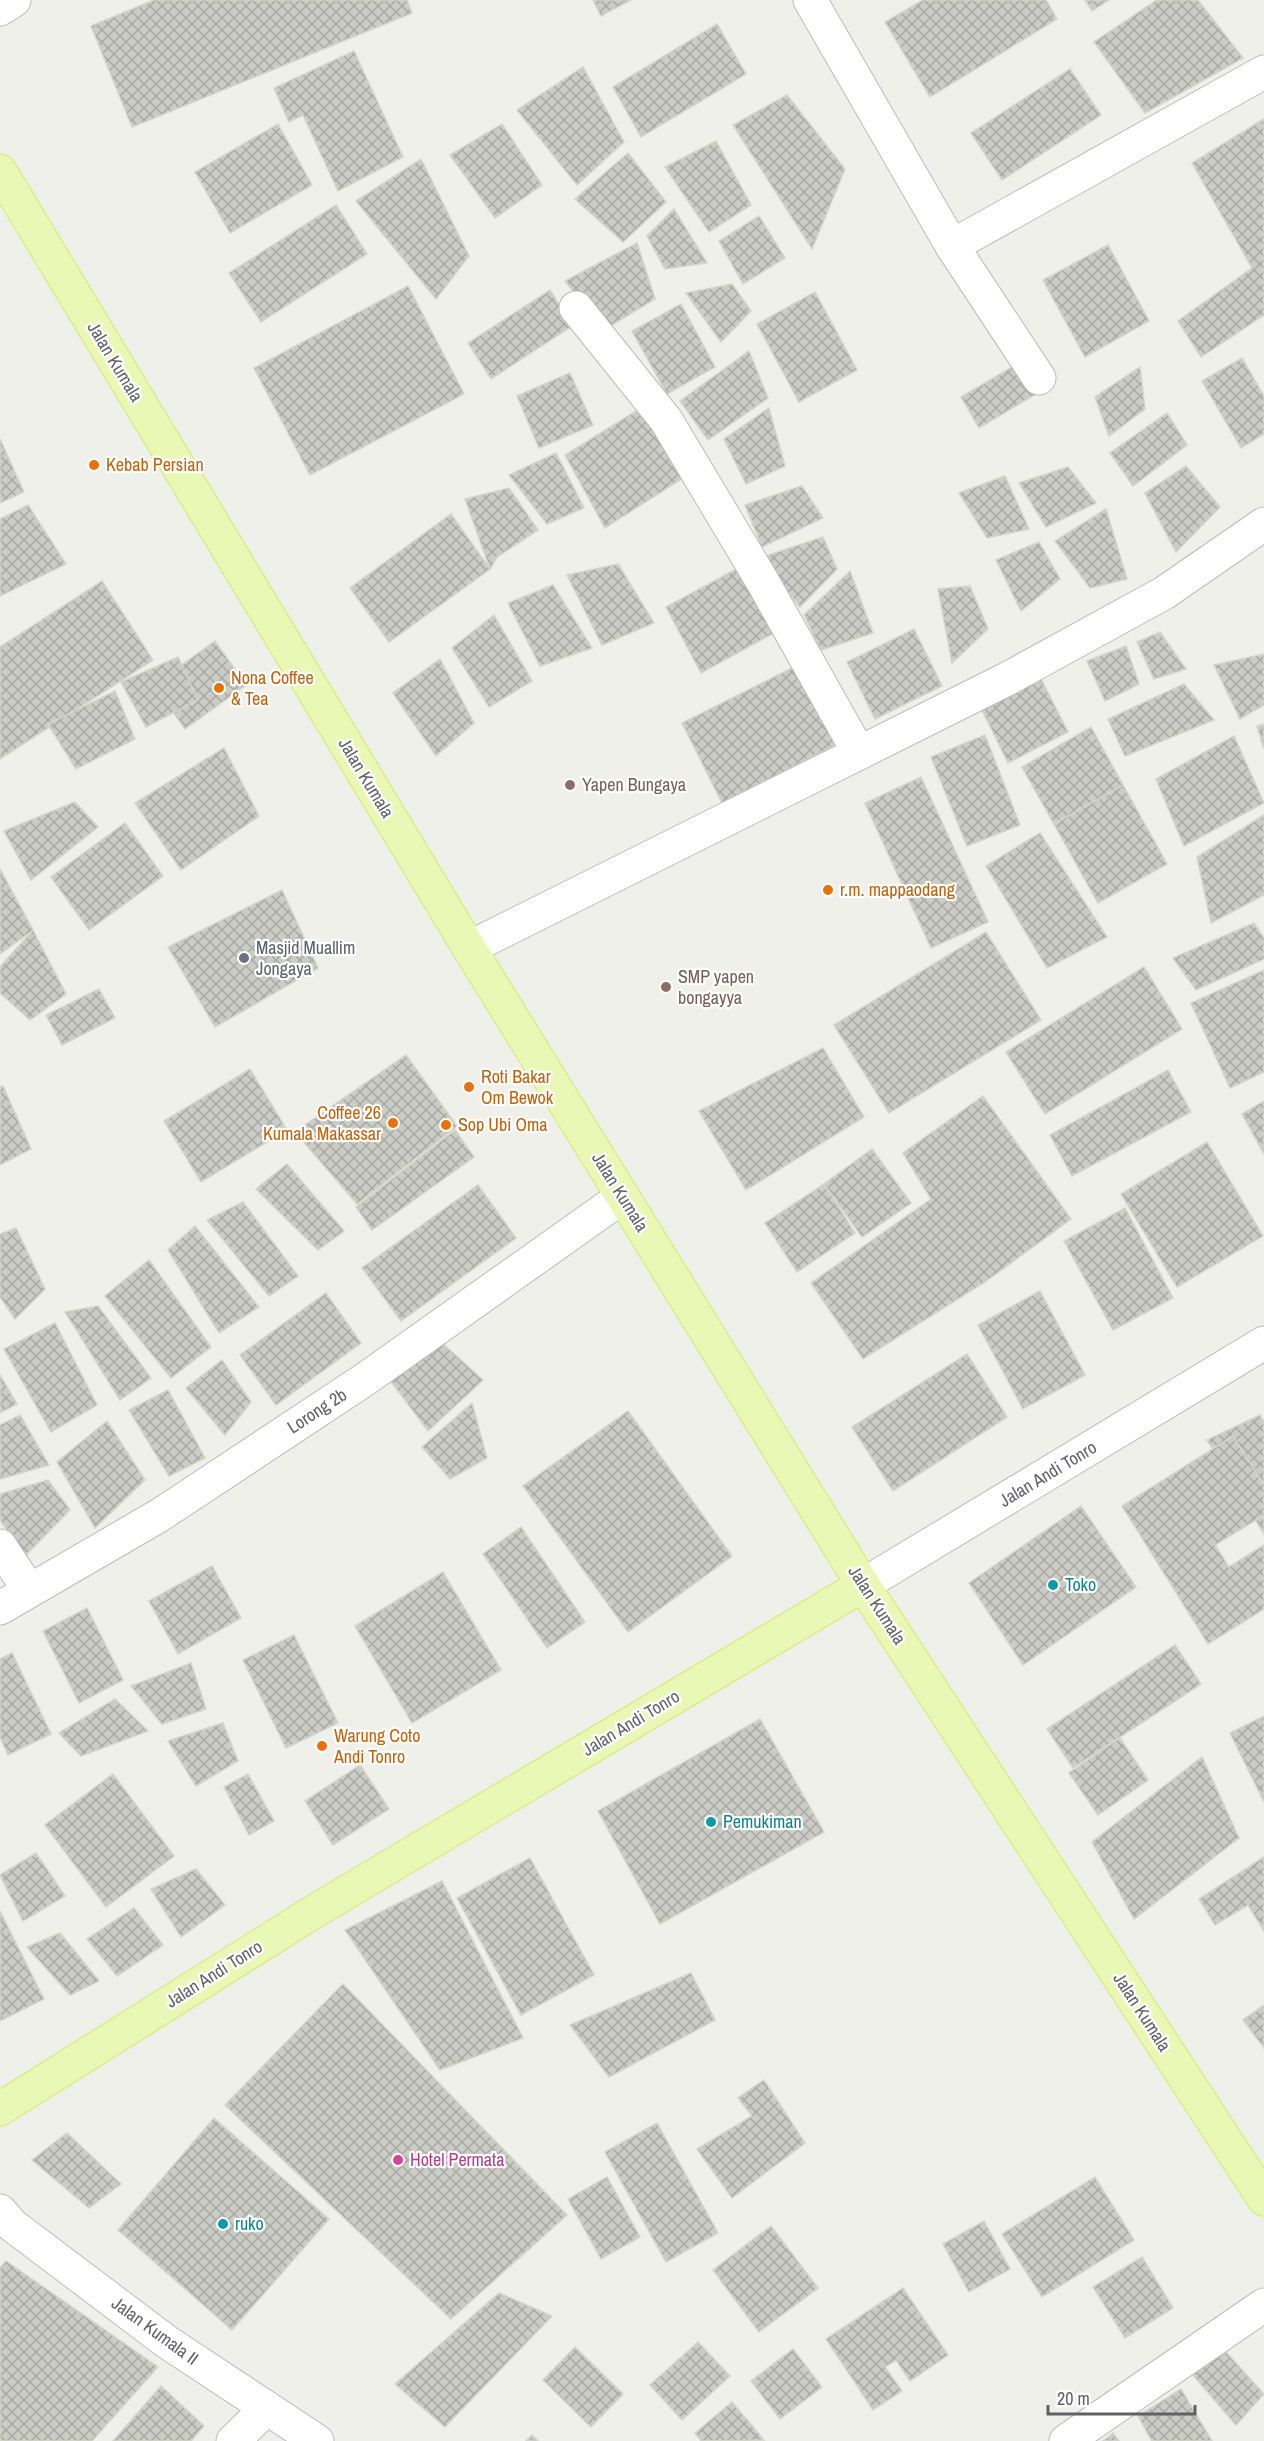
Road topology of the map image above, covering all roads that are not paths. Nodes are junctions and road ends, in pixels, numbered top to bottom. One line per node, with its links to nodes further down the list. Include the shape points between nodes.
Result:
1 (14, 0): 3 (street)
2 (810, 0): 7 (street)
3 (0, 9)
4 (1264, 72): 7 (street)
5 (0, 171): 6 (main road, Jalan Kumala)
6 (11, 201): 12 (main road, Jalan Kumala)
7 (952, 246): 9 (street)
8 (576, 308): 11 (street, via 666,420)
9 (1039, 378)
10 (1264, 524): 11 (street, via 1164,594)
11 (859, 753): 12 (street)
12 (469, 948): 13 (main road, Jalan Kumala)
13 (622, 1197): 16 (main road, Jalan Kumala); 17 (street, Lorong 2b, via 364,1380 160,1515)
14 (1264, 1343): 16 (street, Jalan Andi Tonro)
15 (0, 1546): 17 (street)
16 (863, 1585): 19 (main road, Jalan Andi Tonro, via 315,1911); 20 (main road, Jalan Kumala)
17 (29, 1590): 18 (street, Lorong 2b)
18 (0, 1608)
19 (0, 2109)
20 (1264, 2199)
21 (0, 2211): 23 (street, Jalan Kumala II, via 12,2225 167,2342)
22 (1264, 2305): 26 (street)
23 (267, 2408): 24 (street); 25 (street, Jalan Kumala II)
24 (233, 2441)
25 (317, 2441)
26 (1066, 2441)

